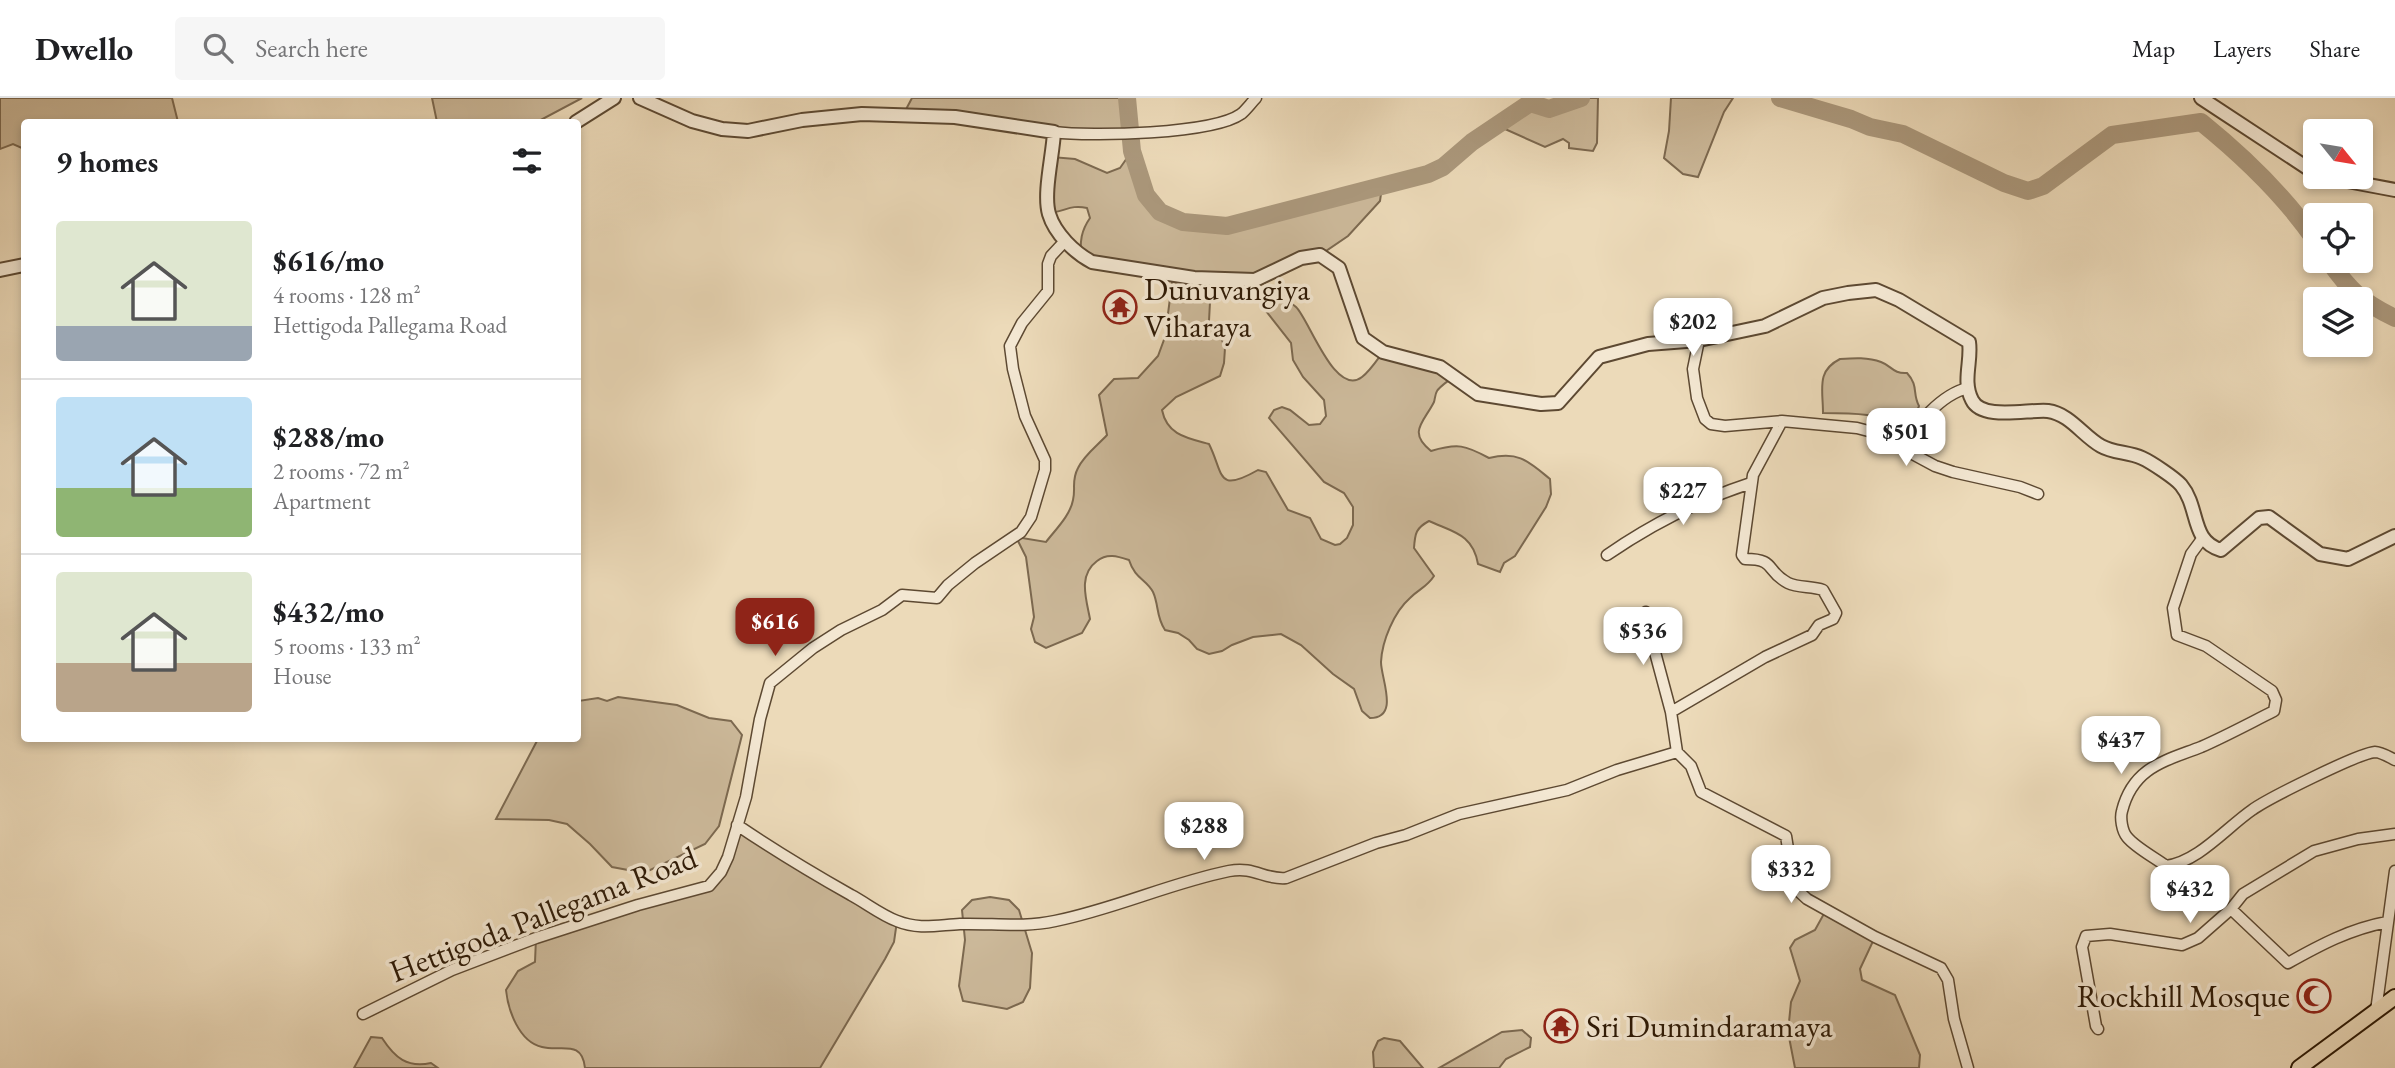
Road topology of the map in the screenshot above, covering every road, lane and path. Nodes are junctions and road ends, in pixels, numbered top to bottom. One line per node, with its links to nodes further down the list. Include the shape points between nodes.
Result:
1 (614, 98): 5 (street)
2 (640, 98): 6 (street, via 722,129 748,131 862,114 956,117)
3 (1256, 98): 6 (street, via 1240,114 1200,127)
4 (2202, 98): 7 (street)
5 (581, 119)
6 (1054, 132): 10 (street, via 1049,213)
7 (2303, 165)
8 (2373, 186): 9 (street)
9 (2395, 190)
10 (1065, 241): 13 (street, via 1092,262 1194,278 1255,280 1301,258 1320,255 1339,268 1363,338 1383,352 1440,367 1478,394 1492,397 1558,403 1599,357 1648,344); 26 (street, Hettigoda Pallegama Road, via 1048,264 1048,291 1010,346 1025,416 1045,460 1027,525 975,562 937,598 902,595 813,648 770,683)
11 (21, 266): 12 (street)
12 (0, 270)
13 (1699, 340): 14 (street, via 1765,326 1823,299 1876,290 1969,342); 15 (street, via 1693,369 1697,398 1707,422 1725,426)
14 (1968, 388): 16 (street, via 1940,404); 20 (street, via 1978,407 1999,413 2049,411 2065,417 2102,446 2143,458 2181,484)
15 (1782, 421): 16 (street, via 1857,428 1880,434); 17 (street)
16 (1901, 448): 18 (street, via 1953,472)
17 (1751, 483): 21 (street, via 1706,499); 23 (street, via 1742,555 1767,562 1791,585 1823,590 1836,613 1812,635)
18 (2038, 494)
19 (2395, 536): 20 (street, via 2348,559 2320,554 2269,517 2259,518 2221,550)
20 (2202, 539): 25 (street, via 2191,554 2173,608 2177,635 2206,646 2272,691 2274,711 2148,770 2125,798 2121,817 2126,836 2166,866 2177,864 2215,841 2253,809 2357,757 2377,752)
21 (1606, 555)
22 (1646, 612): 23 (street)
23 (1671, 712): 24 (street)
24 (1677, 752): 26 (street, via 1567,790 1459,814 1286,878 1250,869 1231,871 1053,922 1004,926 925,928 897,921); 36 (street, via 1691,766 1702,792 1786,836 1794,887 1807,899 1941,968 1948,979)
25 (2395, 760)
26 (737, 825): 34 (street, Hettigoda Pallegama Road, via 721,873 709,886 524,943 452,970)
27 (2395, 834): 30 (street, via 2314,850 2243,894)
28 (2395, 871): 29 (street)
29 (2393, 901): 31 (street)
30 (2231, 909): 31 (street, via 2288,963 2335,937); 35 (street, via 2199,938 2182,945 2110,934 2086,936 2082,947)
31 (2387, 922): 33 (street)
32 (2395, 998): 33 (main road)
33 (2376, 1011): 37 (main road)
34 (363, 1014)
35 (2098, 1029)
36 (1968, 1068)
37 (2300, 1068)

